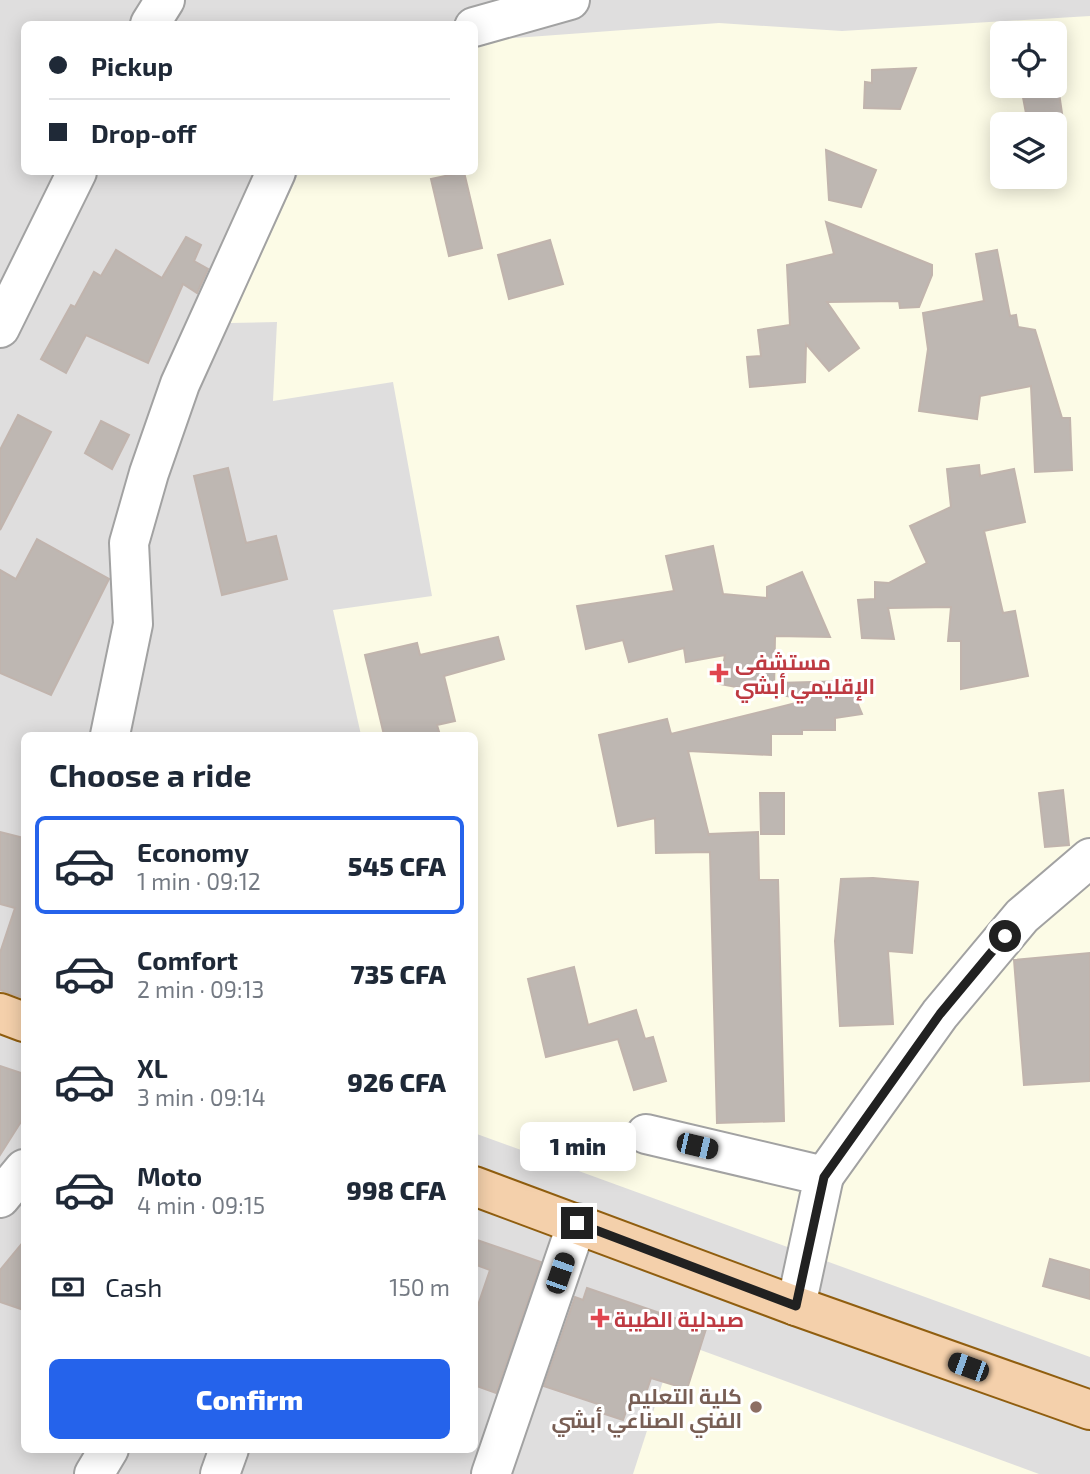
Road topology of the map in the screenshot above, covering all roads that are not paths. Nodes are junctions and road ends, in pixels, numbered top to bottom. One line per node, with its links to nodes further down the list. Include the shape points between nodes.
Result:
1 (165, 0): 3 (street)
2 (570, 0): 4 (street)
3 (152, 21)
4 (478, 26)
5 (75, 175): 7 (street)
6 (275, 175): 8 (street, via 180,383 149,473 129,543 133,624)
7 (4, 304)
8 (111, 732)
9 (1090, 858): 14 (street, via 1022,916 940,1014)
10 (0, 1013): 11 (main road)
11 (21, 1021)
12 (646, 1134): 14 (street)
13 (21, 1173): 16 (street)
14 (824, 1177): 18 (street)
15 (478, 1187): 17 (main road)
16 (0, 1198)
17 (577, 1223): 18 (main road); 24 (street)
18 (796, 1306): 19 (main road)
19 (1090, 1410)
20 (107, 1453): 22 (street)
21 (228, 1453): 23 (street)
22 (94, 1474)
23 (220, 1474)
24 (491, 1474)

